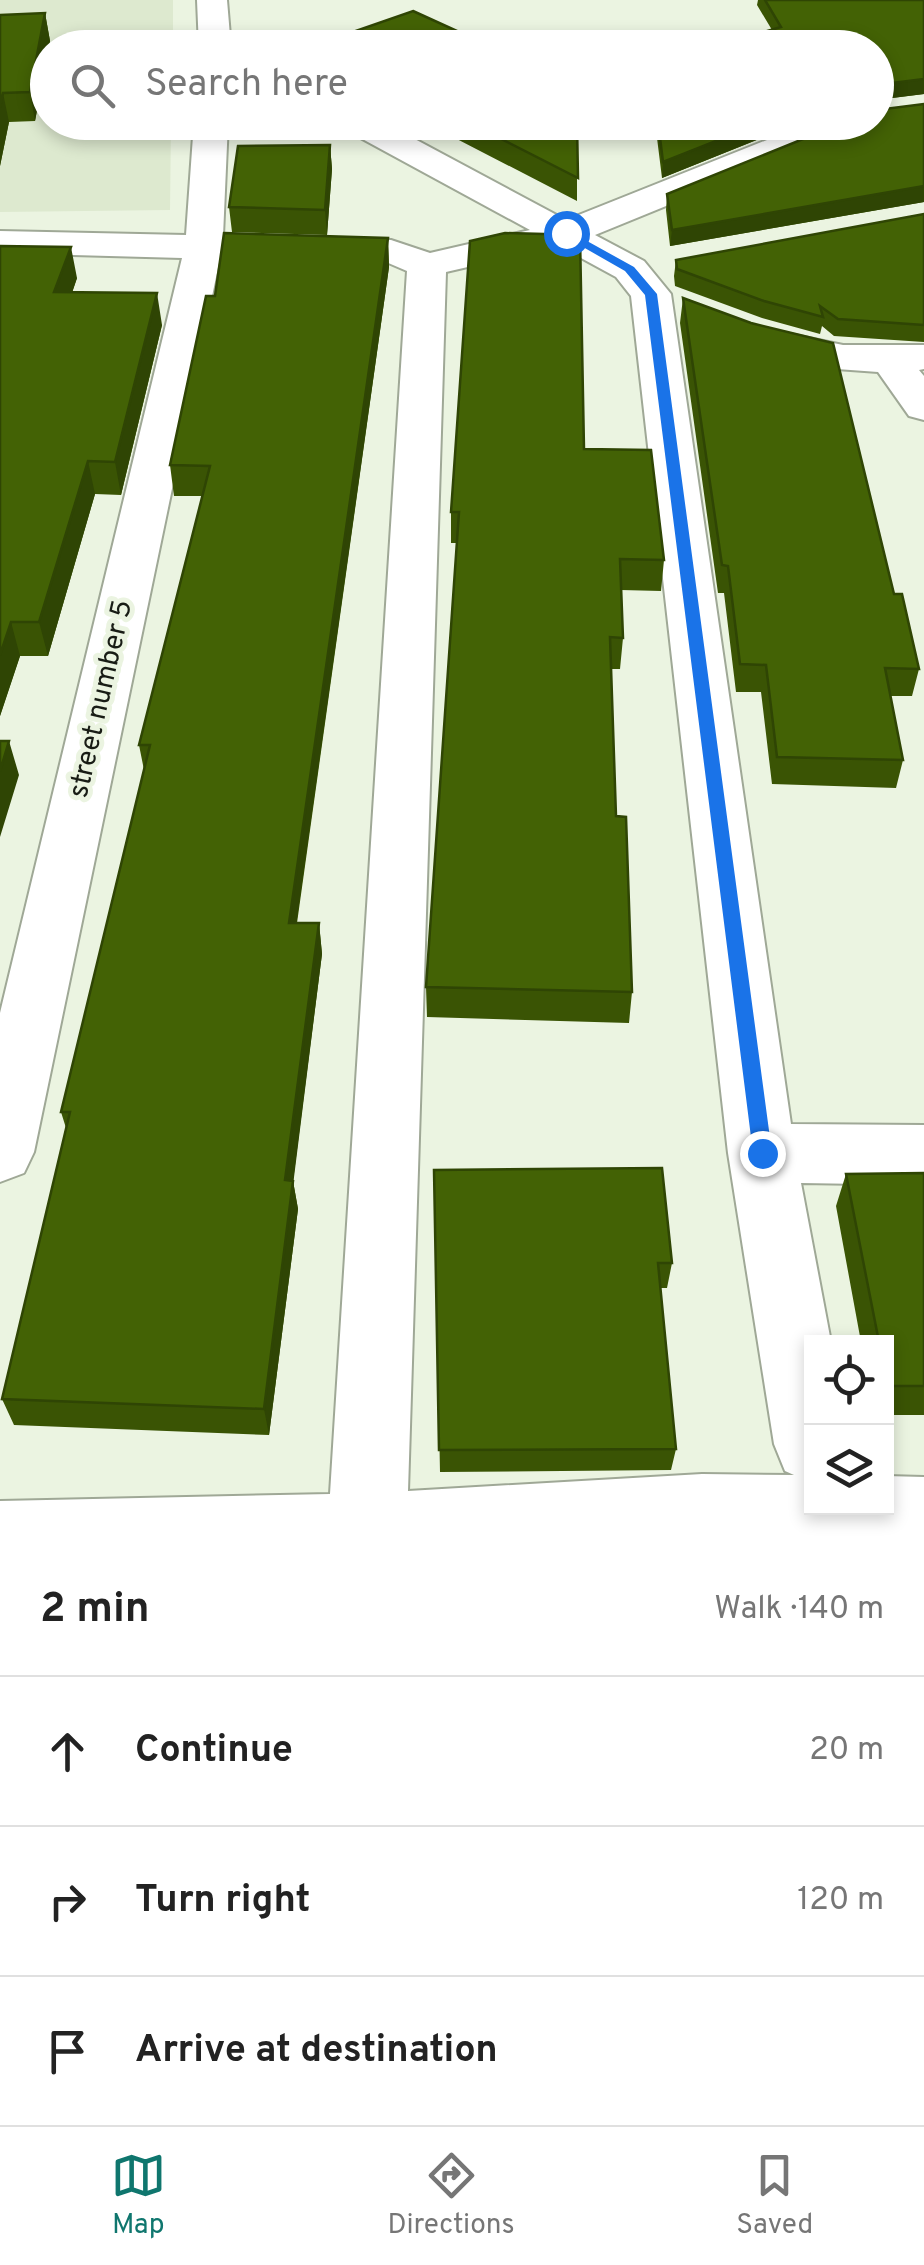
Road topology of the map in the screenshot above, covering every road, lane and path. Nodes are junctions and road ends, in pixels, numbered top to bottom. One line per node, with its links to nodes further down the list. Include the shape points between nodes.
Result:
1 (212, 0): 2 (street)
2 (214, 30)
3 (210, 140): 8 (street, street number 5)
4 (390, 140): 6 (street)
5 (798, 140): 6 (street)
6 (566, 233): 9 (street); 14 (street, via 658,283)
7 (0, 242): 8 (street)
8 (204, 246): 9 (street, via 391,251); 13 (street, street number 5)
9 (427, 265): 21 (street)
10 (733, 327): 11 (street, via 797,351)
11 (908, 359): 12 (street)
12 (924, 406)
13 (0, 1152)
14 (762, 1153): 15 (street); 16 (street)
15 (924, 1155)
16 (808, 1425)
17 (804, 1494): 20 (street)
18 (894, 1508): 19 (street)
19 (924, 1516)
20 (704, 1529): 21 (street)
21 (367, 1533): 22 (street)
22 (0, 1541)

